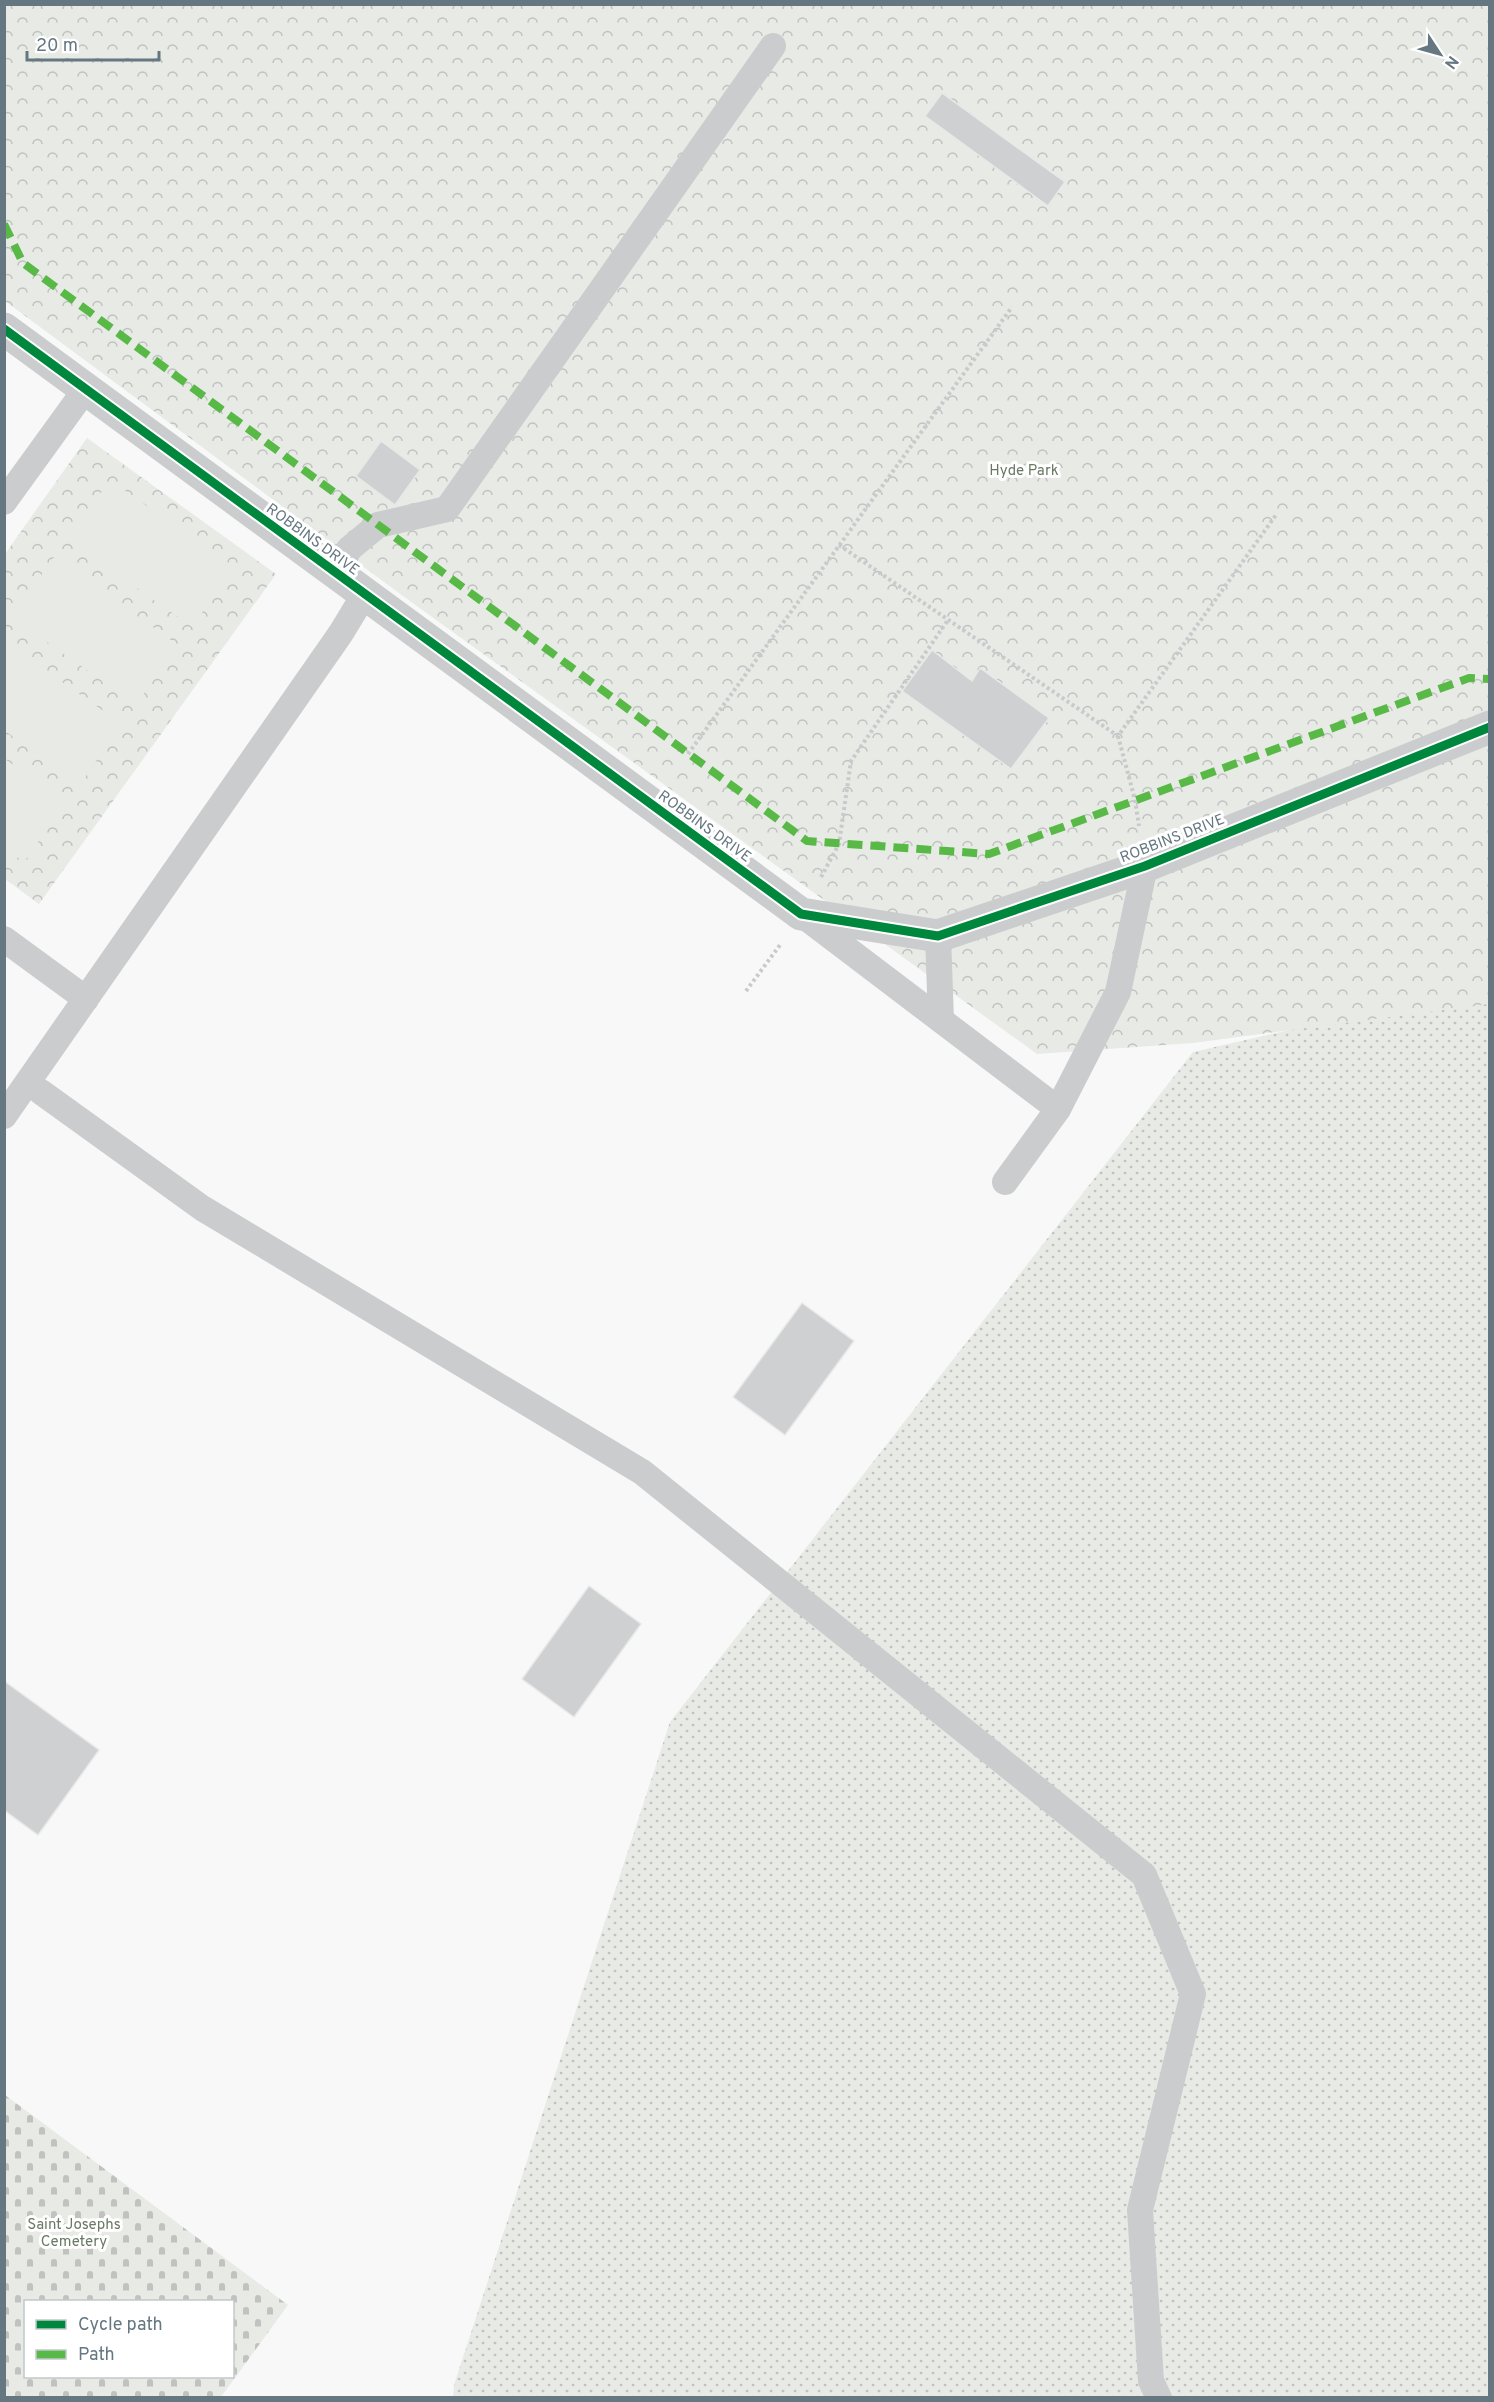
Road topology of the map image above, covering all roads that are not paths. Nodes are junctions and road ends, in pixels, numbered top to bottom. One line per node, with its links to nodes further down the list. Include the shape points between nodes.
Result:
1 (773, 46): 5 (lane, via 447,509 378,525 349,549)
2 (4, 329): 3 (street, ROBBINS DRIVE)
3 (86, 390): 4 (lane); 5 (street, ROBBINS DRIVE)
4 (4, 502)
5 (337, 575): 6 (street, ROBBINS DRIVE)
6 (364, 595): 9 (street, ROBBINS DRIVE); 12 (lane)
7 (1490, 727): 8 (street, ROBBINS DRIVE)
8 (1144, 866): 10 (street, ROBBINS DRIVE); 15 (lane, via 1118,992)
9 (801, 914): 10 (street, ROBBINS DRIVE); 13 (lane)
10 (938, 936): 13 (lane)
11 (4, 939): 12 (lane)
12 (86, 999): 16 (lane)
13 (941, 1020): 15 (lane)
14 (41, 1092): 18 (lane, via 202,1208 642,1472 1144,1875 1193,1994 1140,2210 1151,2381)
15 (1058, 1109): 17 (lane)
16 (4, 1116)
17 (1005, 1182)
18 (1159, 2397)

